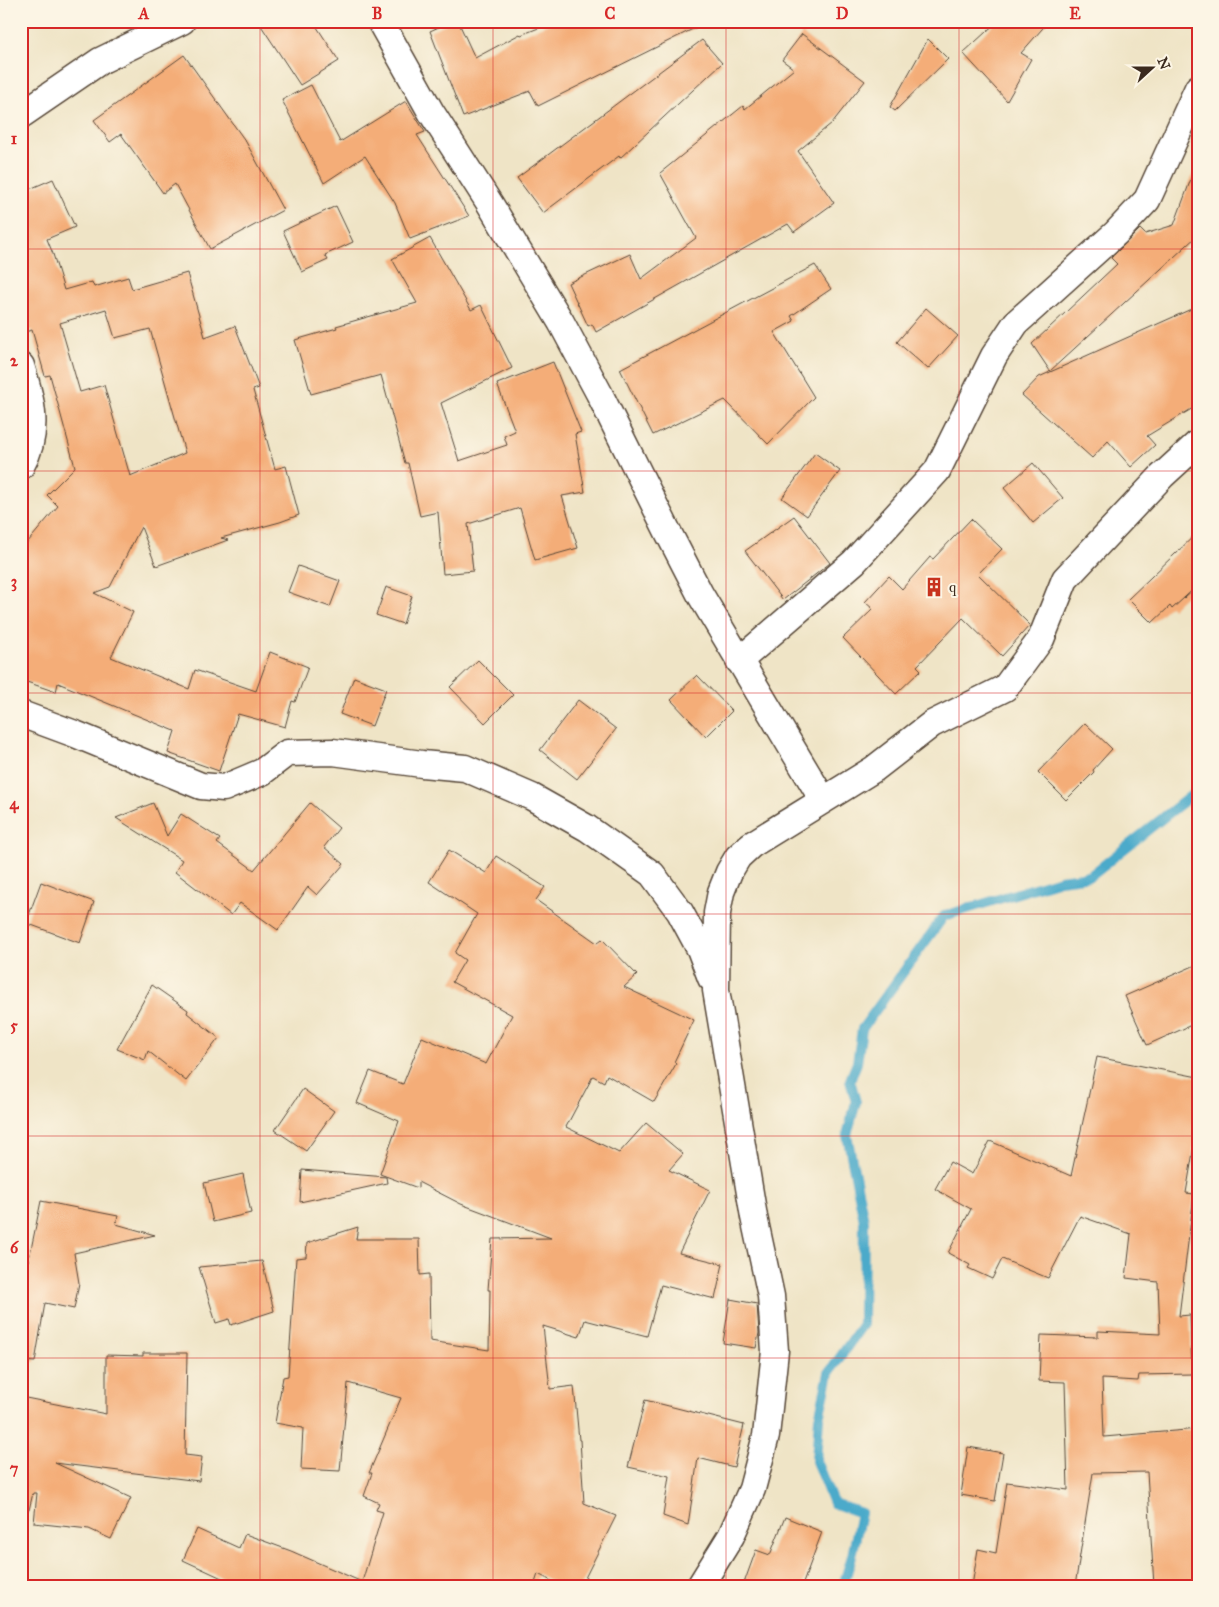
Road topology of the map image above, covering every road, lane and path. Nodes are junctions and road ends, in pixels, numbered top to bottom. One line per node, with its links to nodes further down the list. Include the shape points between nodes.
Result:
1 (182, 21): 4 (street, via 100,61)
2 (380, 21): 8 (street, via 431,112 561,322 680,555)
3 (1198, 88): 8 (street, via 1147,200 1116,233 1016,322 994,356 937,471 854,562)
4 (21, 115)
5 (21, 366): 7 (street, via 33,418 32,437)
6 (1198, 443): 10 (street, via 1162,476 1065,579 1040,639 1005,688 932,724 874,769)
7 (21, 466)
8 (739, 661): 10 (street)
9 (21, 714): 11 (street, via 201,786 224,788 262,772 287,753 333,752 465,768 532,797 587,828 652,874 680,912 700,949)
10 (823, 800): 11 (street, via 751,845 729,872 717,913)
11 (716, 990): 12 (street, via 754,1216 771,1296 775,1351 766,1436 752,1489 731,1536)
12 (700, 1586)

